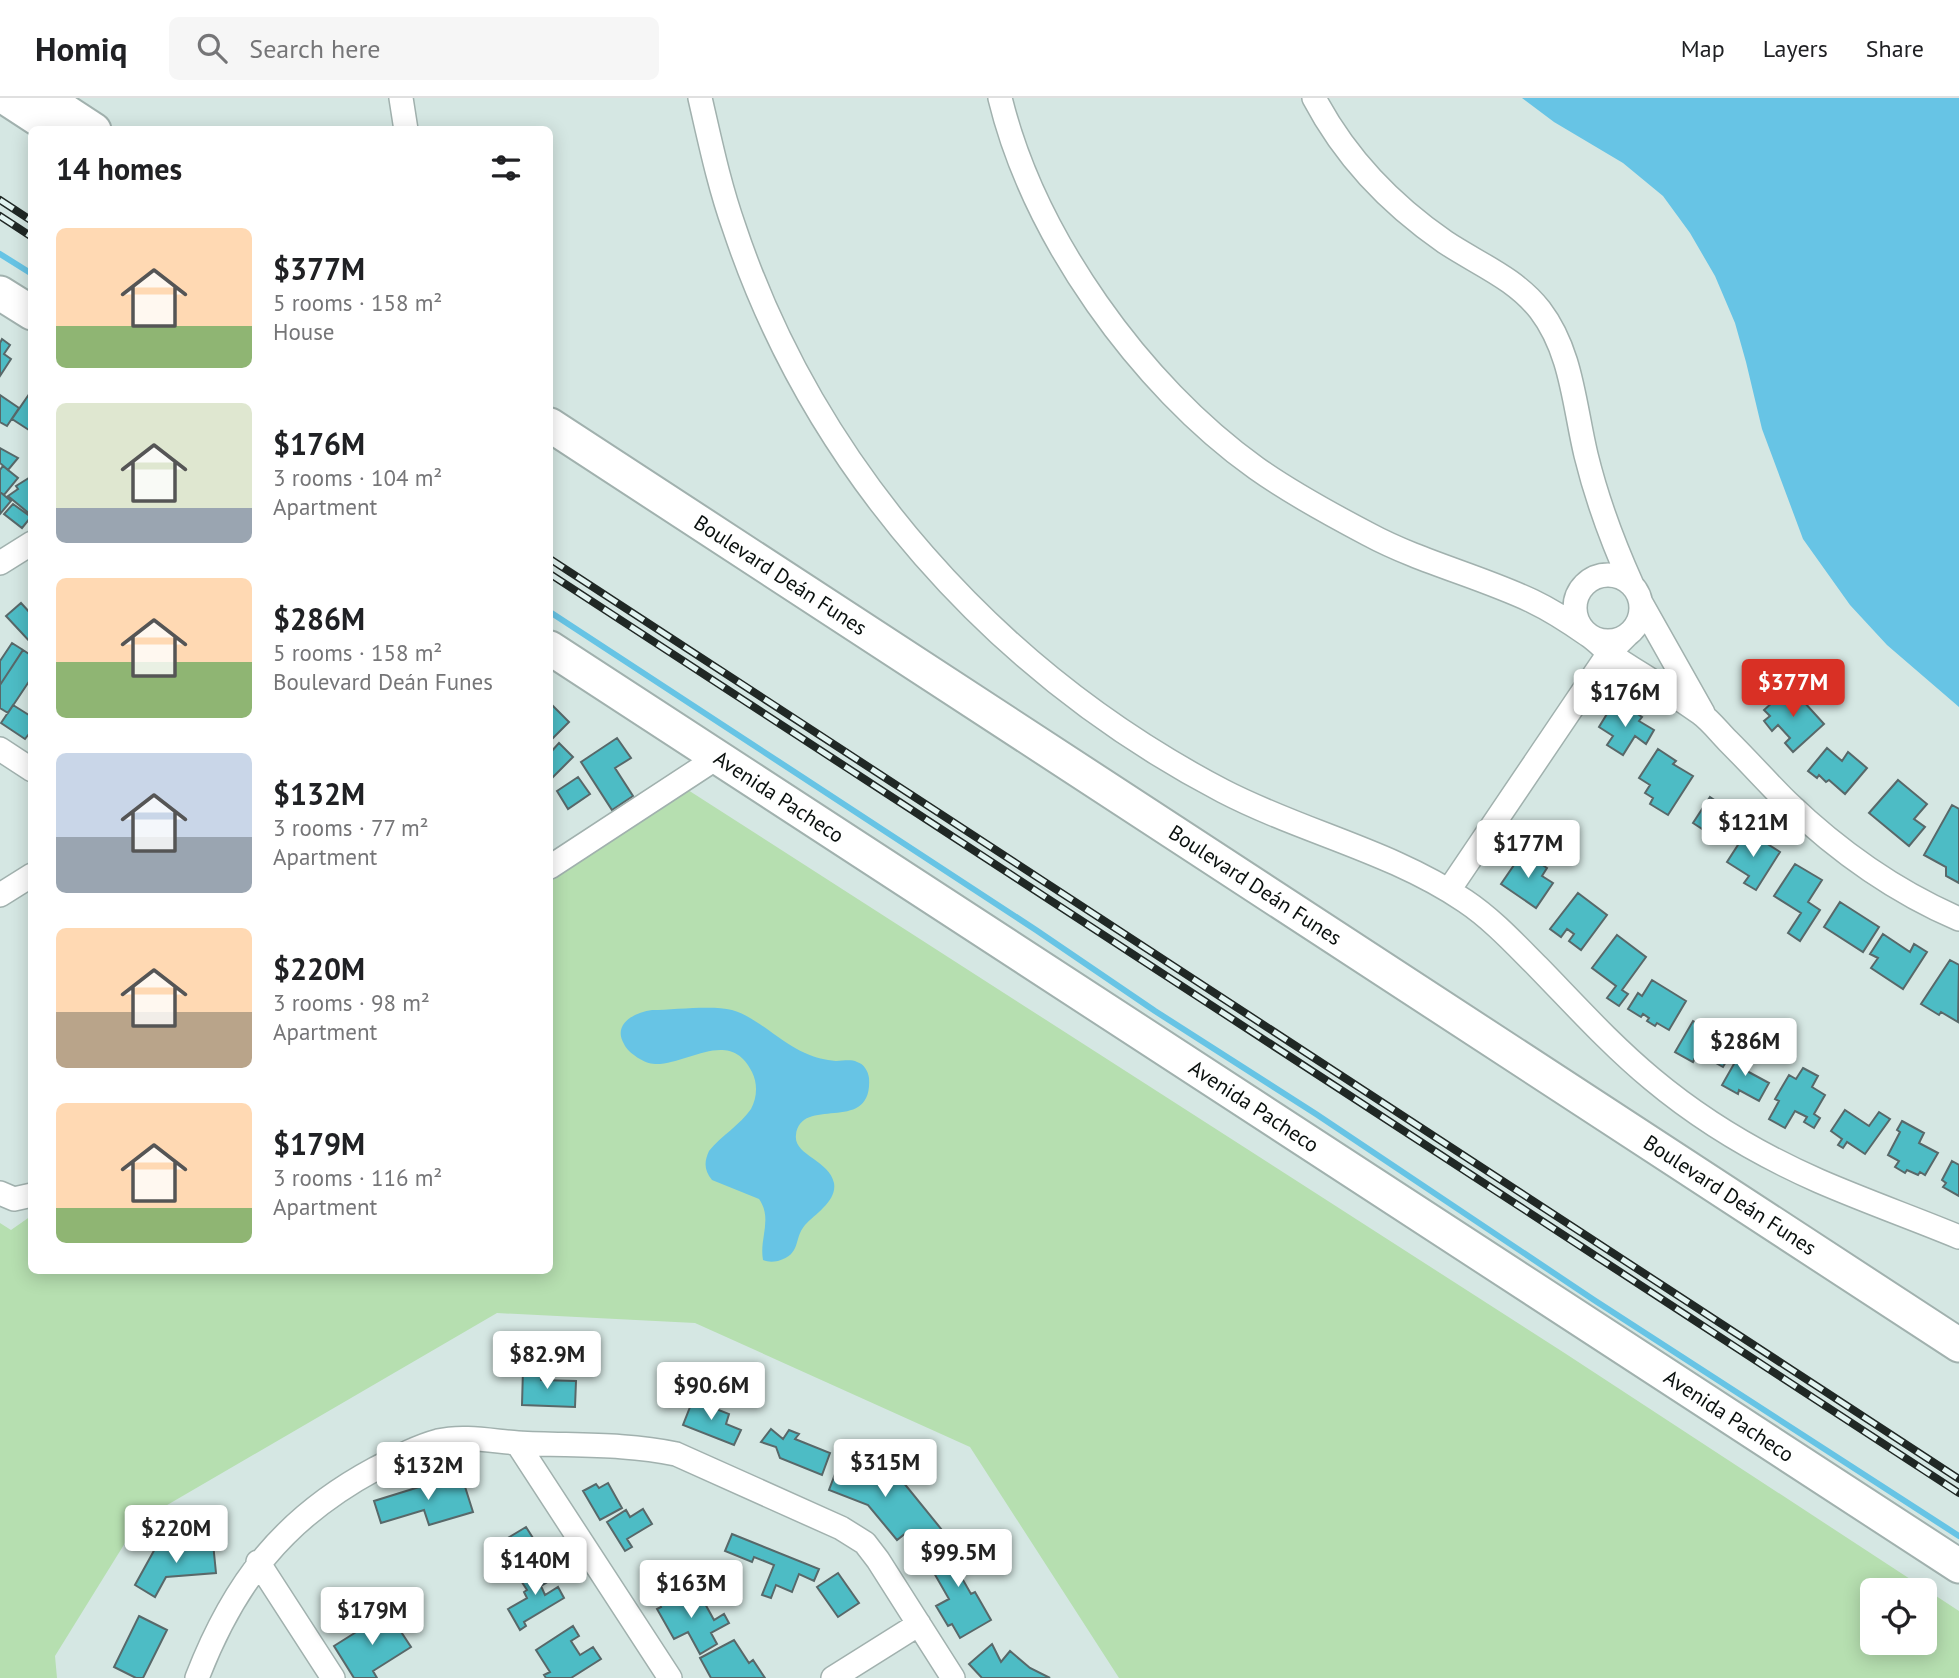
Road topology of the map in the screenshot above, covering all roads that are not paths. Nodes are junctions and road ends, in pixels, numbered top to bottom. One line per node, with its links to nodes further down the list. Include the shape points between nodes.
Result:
1 (6, 98): 7 (main road)
2 (45, 98): 8 (main road)
3 (401, 98): 9 (street)
4 (700, 98): 30 (street, via 734,228 796,372 845,453 936,570 1041,671 1150,749 1282,819 1385,857)
5 (1000, 98): 19 (street, via 1026,175 1059,242 1132,351 1207,428 1256,468 1372,536)
6 (1314, 98): 14 (street, via 1347,152 1378,188 1446,242 1518,287 1553,329 1574,388 1586,456)
7 (49, 126)
8 (88, 126)
9 (405, 126)
10 (0, 293): 11 (main road)
11 (28, 310)
12 (553, 427): 34 (main road, Boulevard Deán Funes)
13 (553, 452): 35 (main road, Boulevard Deán Funes)
14 (1611, 540): 17 (street); 18 (street)
15 (28, 546): 16 (street)
16 (0, 563)
17 (1586, 585): 18 (street, via 1601,576 1612,576 1623,579); 19 (street, via 1567,598); 20 (street, via 1576,599 1576,619)
18 (1636, 594): 21 (street, via 1638,621); 24 (street)
19 (1533, 602): 20 (street)
20 (1589, 635): 21 (street, via 1608,642); 23 (street)
21 (1627, 635): 23 (street)
22 (553, 650): 26 (main road, Avenida Pacheco)
23 (1609, 653): 24 (street); 30 (street)
24 (1704, 716): 32 (street, via 1787,802 1838,846 1919,902)
25 (0, 749): 27 (street)
26 (718, 757): 28 (street); 38 (main road, Avenida Pacheco)
27 (28, 767)
28 (553, 865)
29 (28, 878): 31 (street)
30 (1449, 891): 33 (street, via 1488,918 1597,1028 1698,1113 1818,1181)
31 (0, 895)
32 (1959, 919)
33 (1959, 1237)
34 (1959, 1345)
35 (1959, 1368)
36 (517, 1443): 37 (street, via 440,1440 408,1452 356,1479 313,1510); 39 (street, via 653,1449 702,1464 865,1543); 42 (street)
37 (258, 1562): 40 (street); 41 (street)
38 (1959, 1566)
39 (919, 1624): 43 (street); 44 (street)
40 (197, 1678)
41 (333, 1678)
42 (670, 1678)
43 (833, 1678)
44 (953, 1678)

